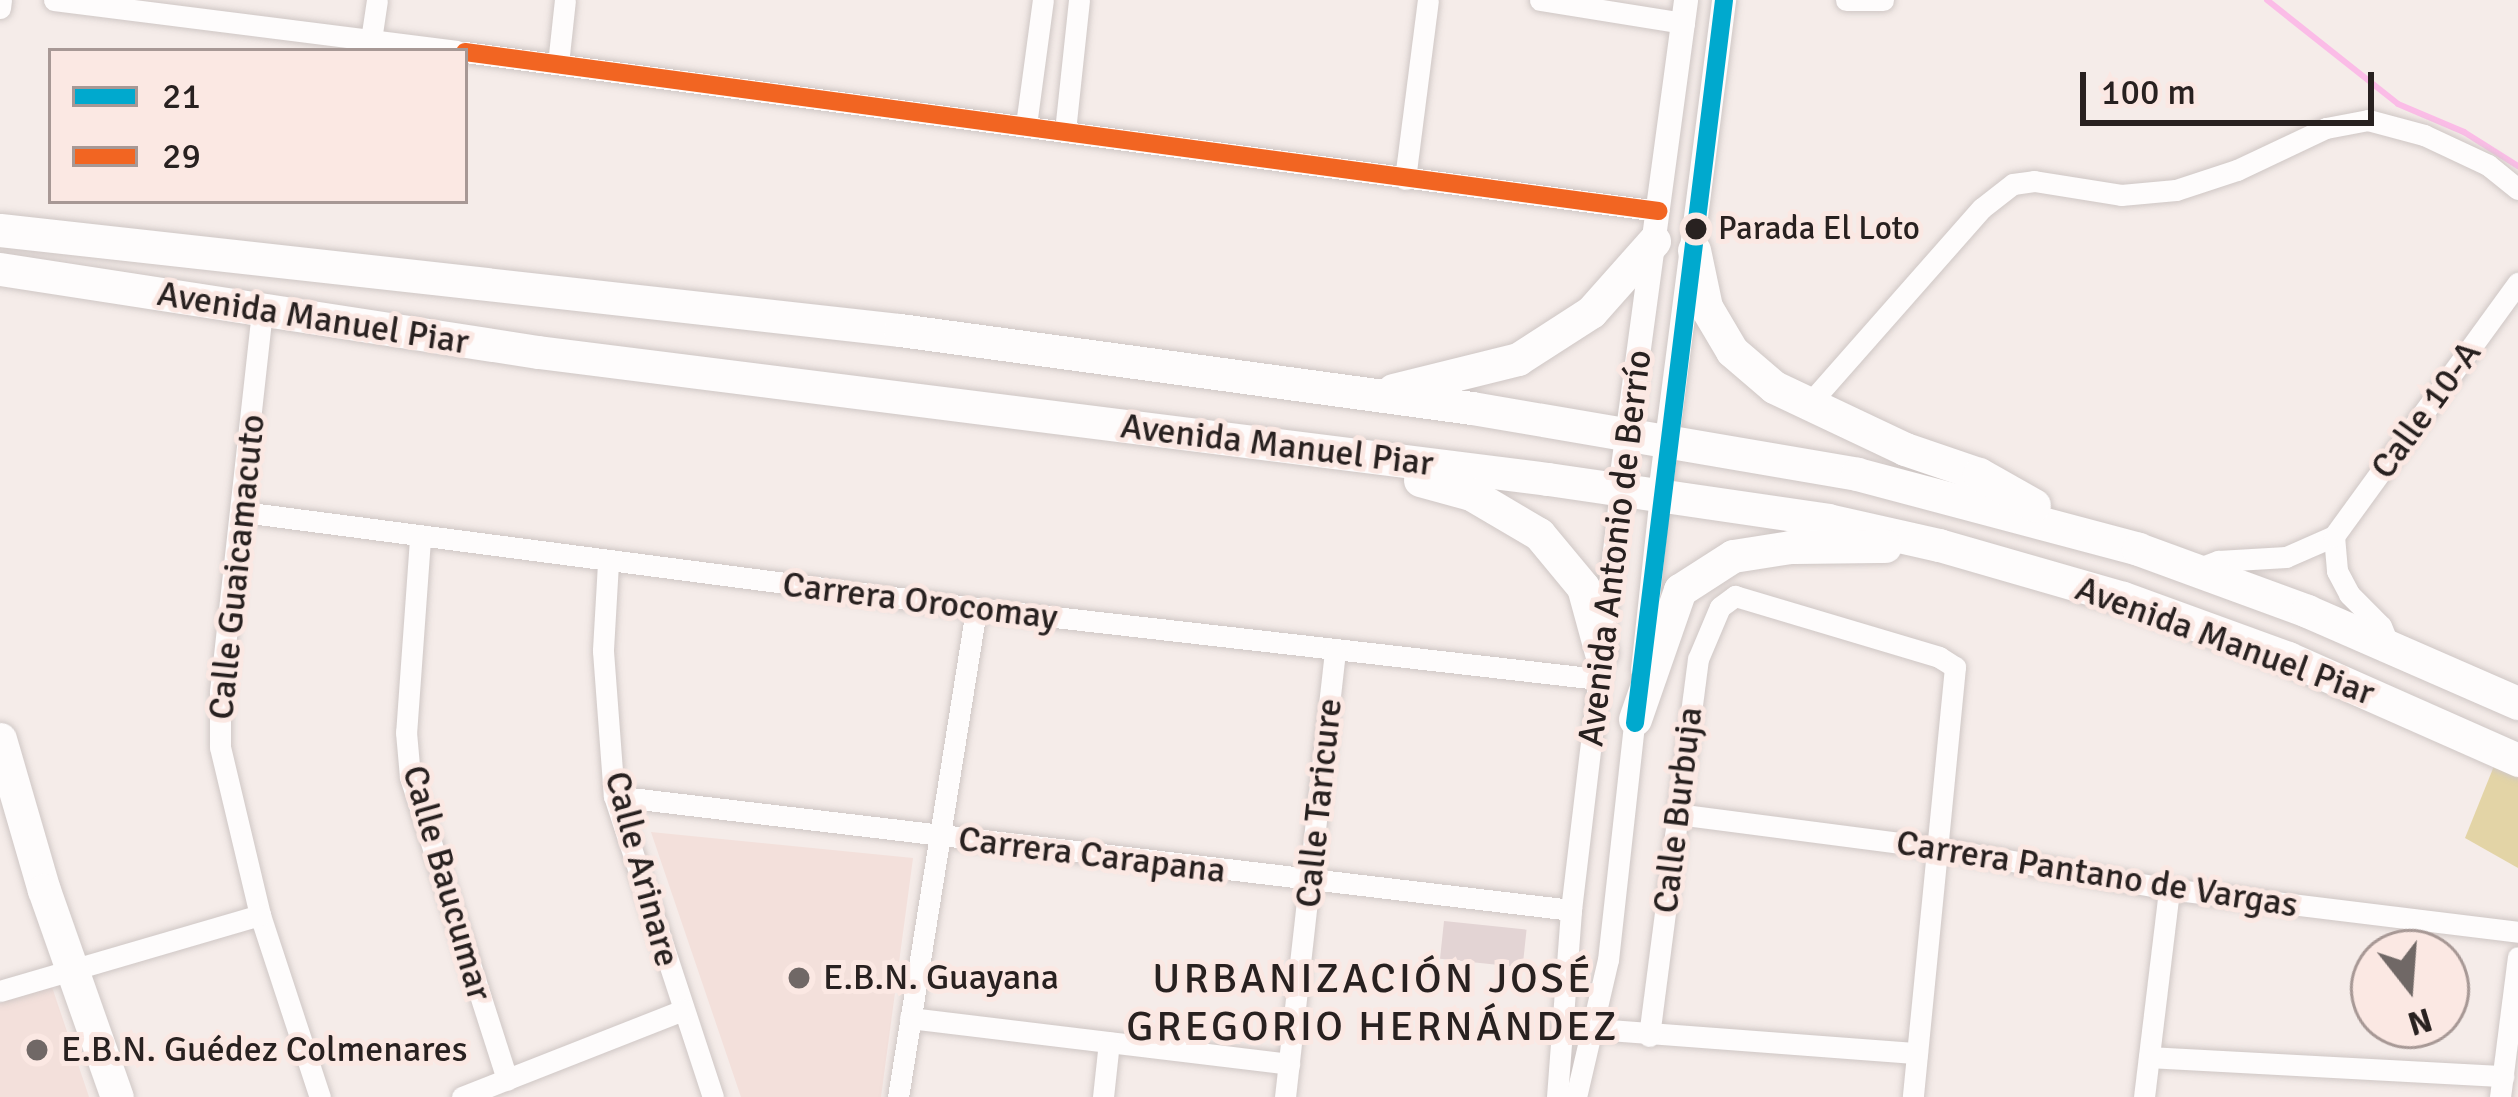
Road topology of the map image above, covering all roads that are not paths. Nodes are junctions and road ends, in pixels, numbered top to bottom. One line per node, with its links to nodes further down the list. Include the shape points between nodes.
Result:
1 (54, 0): 11 (street)
2 (377, 0): 13 (street)
3 (565, 0): 16 (street)
4 (1043, 0): 17 (street)
5 (1079, 0): 18 (street)
6 (1428, 0): 19 (street)
7 (1540, 0): 12 (street)
8 (1724, 0): 23 (street, Avenida Antonio de Berrío)
9 (1846, 0): 10 (street)
10 (1883, 0)
11 (190, 9): 13 (street)
12 (1685, 11): 21 (street, Avenida Antonio de Berrío)
13 (371, 40): 14 (street)
14 (431, 48)
15 (468, 53): 16 (street)
16 (558, 64): 17 (street)
17 (1027, 125): 18 (street)
18 (1065, 131): 19 (street)
19 (1405, 179): 21 (street)
20 (2518, 189): 28 (street, via 2488,165 2381,121 2326,128 2176,190 2121,195 2034,181 2004,188)
21 (1656, 226): 27 (main road, via 1591,312 1518,359); 29 (street, Avenida Antonio de Berrío)
22 (0, 230): 27 (main road, Avenida Manuel Piar, via 900,331)
23 (1694, 250): 28 (main road, via 1706,307 1732,351); 30 (street, Avenida Antonio de Berrío)
24 (0, 269): 26 (main road, Avenida Manuel Piar)
25 (2518, 283): 36 (street, Calle 10-A)
26 (262, 311): 31 (main road, Avenida Manuel Piar); 34 (street, Calle Guaicamacuto)
27 (1369, 394): 29 (main road, Avenida Manuel Piar)
28 (1809, 404): 35 (main road, via 1979,474)
29 (1627, 434): 30 (main road, Avenida Manuel Piar); 32 (street, Avenida Antonio de Berrío)
30 (1667, 441): 33 (street, Avenida Antonio de Berrío); 35 (main road, Avenida Manuel Piar, via 1857,474)
31 (1326, 452): 32 (main road, Avenida Manuel Piar); 44 (main road, via 1471,494 1539,534 1582,587)
32 (1620, 489): 33 (main road, Avenida Manuel Piar); 44 (street, Avenida Antonio de Berrío)
33 (1660, 494): 38 (main road, Avenida Manuel Piar); 46 (street, Avenida Antonio de Berrío)
34 (243, 512): 37 (street, Carrera Orocomay); 56 (street, Calle Guaicamacuto, via 220,747)
35 (2052, 524): 40 (main road, Avenida Manuel Piar)
36 (2334, 536): 40 (street, via 2286,556); 42 (street, via 2337,572)
37 (419, 539): 39 (street, Carrera Orocomay); 70 (street, Calle Baucumar, via 410,777)
38 (1939, 544): 46 (main road, via 1733,556 1680,590); 48 (main road, Avenida Manuel Piar, via 2288,658)
39 (608, 563): 41 (street, Carrera Orocomay); 49 (street, Calle Arinare, via 603,651)
40 (2194, 570): 42 (main road, Avenida Manuel Piar)
41 (976, 608): 43 (street, Carrera Orocomay); 51 (street)
42 (2389, 646): 45 (main road, Avenida Manuel Piar)
43 (1335, 652): 44 (street, Carrera Orocomay); 53 (street, Calle Taricure)
44 (1600, 666): 55 (street, Avenida Antonio de Berrío)
45 (2518, 703)
46 (1635, 719): 64 (street, Avenida Antonio de Berrío, via 1608,960)
47 (0, 740): 59 (main road)
48 (2518, 760)
49 (614, 796): 51 (street, Carrera Carapana); 61 (street, Calle Arinare)
50 (1677, 814): 52 (street, Carrera Pantano de Vargas); 52 (street, Calle Burbuja, via 1698,659 1720,607 1735,596 1955,667); 65 (street, Calle Burbuja)
51 (938, 836): 53 (street, Carrera Carapana); 62 (street)
52 (1940, 848): 54 (street, Carrera Pantano de Vargas); 67 (street)
53 (1312, 882): 55 (street, Carrera Carapana); 69 (street, Calle Taricure)
54 (2170, 889): 57 (street, Carrera Pantano de Vargas); 68 (street)
55 (1570, 910): 63 (street, Avenida Antonio de Berrío)
56 (260, 915): 59 (street); 73 (street, Calle Guaicamacuto)
57 (2518, 932)
58 (2518, 957): 71 (street)
59 (74, 972): 60 (street); 72 (main road)
60 (0, 991)
61 (683, 1010): 70 (street); 75 (street, Calle Arinare)
62 (910, 1018): 66 (street); 76 (street)
63 (1562, 1025): 64 (street); 79 (street, Avenida Antonio de Berrío)
64 (1592, 1030): 65 (street); 80 (street, Avenida Antonio de Berrío)
65 (1649, 1036): 67 (street)
66 (1109, 1042): 69 (street); 77 (street)
67 (1917, 1053): 81 (street)
68 (2149, 1057): 71 (street); 82 (street)
69 (1289, 1064): 78 (street, Calle Taricure)
70 (507, 1080): 74 (street)
71 (2502, 1087)
72 (117, 1097)
73 (320, 1097)
74 (462, 1097)
75 (713, 1097)
76 (898, 1097)
77 (1103, 1097)
78 (1285, 1097)
79 (1557, 1097)
80 (1576, 1097)
81 (1913, 1097)
82 (2144, 1097)

